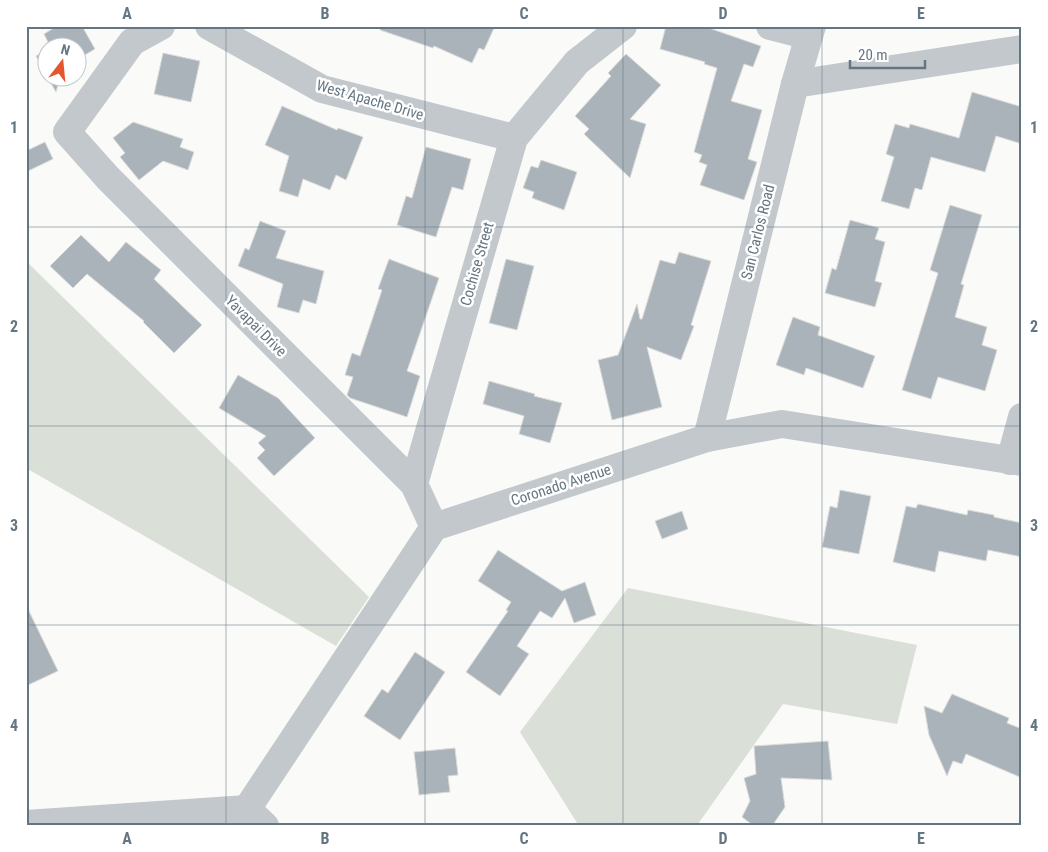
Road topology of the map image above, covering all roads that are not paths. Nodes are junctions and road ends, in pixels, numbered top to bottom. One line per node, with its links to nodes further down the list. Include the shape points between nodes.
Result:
1 (161, 26): 12 (street, Yavapai Drive, via 132,42 67,132 108,178)
2 (209, 26): 8 (street, West Apache Drive, via 322,89)
3 (623, 26): 8 (street, Cochise Street, via 577,62)
4 (770, 26): 5 (street)
5 (811, 31): 7 (street, San Carlos Road)
6 (1022, 49): 7 (street)
7 (795, 84): 10 (street, San Carlos Road)
8 (514, 138): 12 (street, Cochise Street)
9 (1022, 417): 11 (street)
10 (706, 438): 11 (street, Coronado Avenue, via 782,424); 13 (street, Coronado Avenue)
11 (1016, 462)
12 (414, 484): 13 (street, Yavapai Drive)
13 (434, 527): 14 (street)
14 (256, 818): 15 (street)
15 (26, 824)

